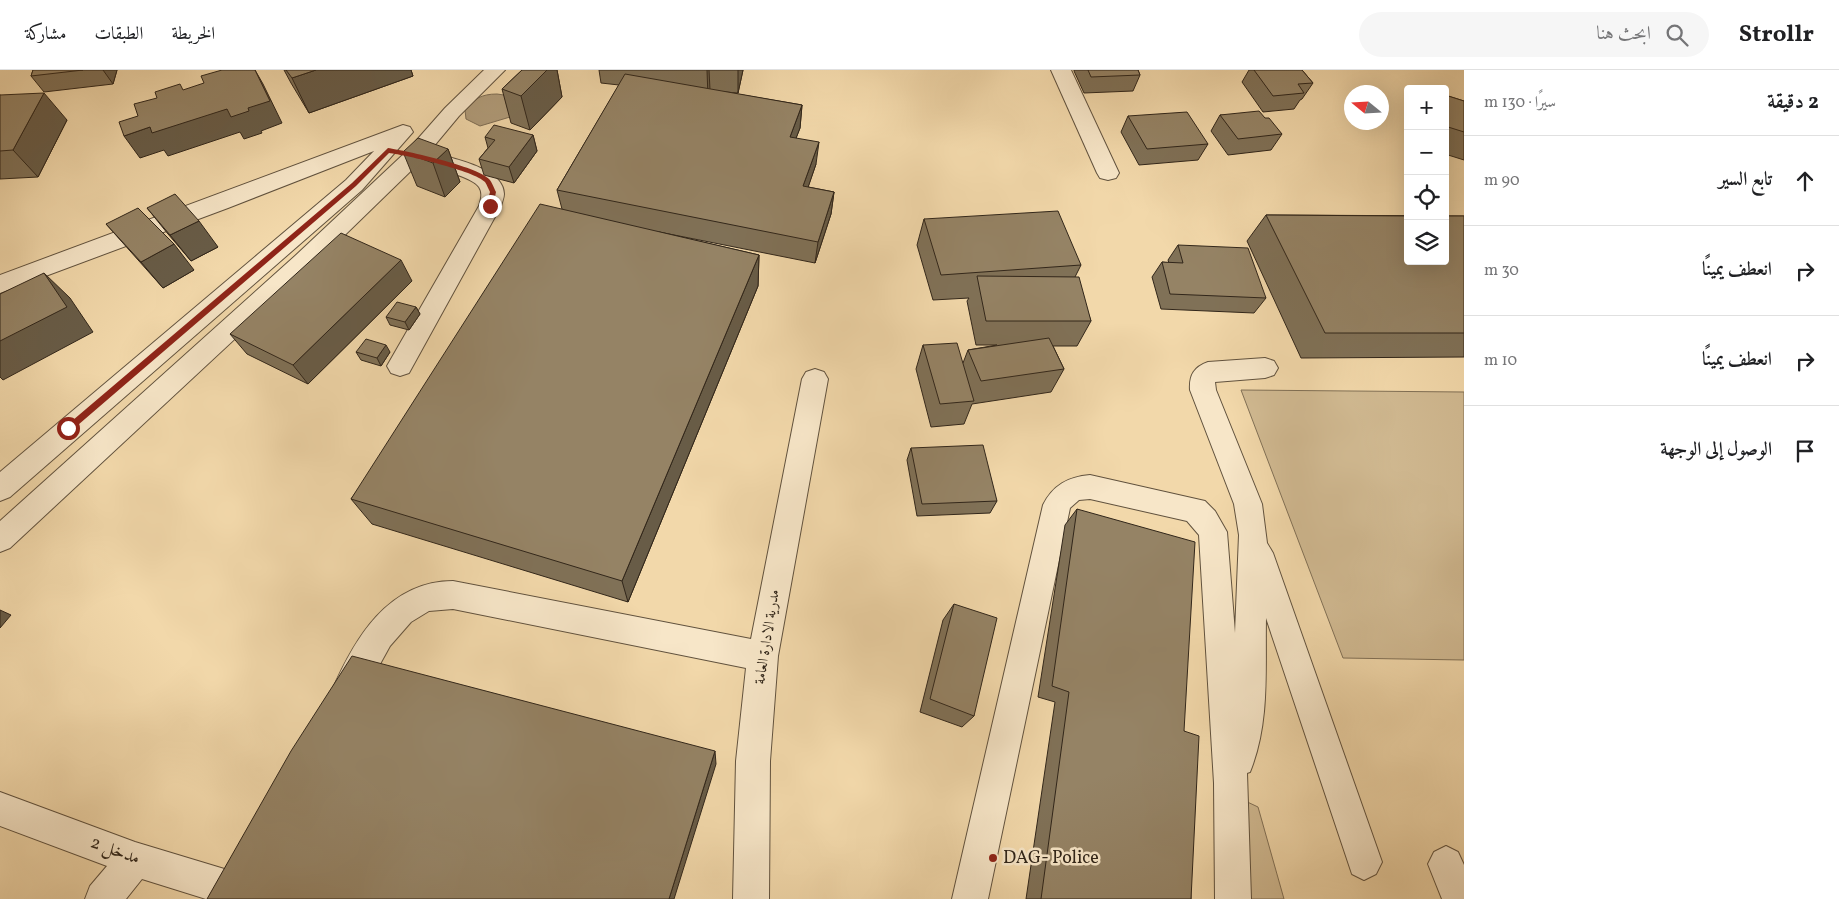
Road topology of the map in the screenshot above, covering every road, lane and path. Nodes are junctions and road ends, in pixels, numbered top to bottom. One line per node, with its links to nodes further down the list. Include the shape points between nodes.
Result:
1 (495, 70): 3 (street)
2 (1061, 70): 7 (street)
3 (452, 112): 4 (street); 6 (street)
4 (403, 132): 5 (street); 8 (street)
5 (388, 150): 6 (street); 12 (street, via 354,185)
6 (415, 155): 9 (street, via 475,174 487,180 493,192 490,206); 14 (street)
7 (1108, 173)
8 (0, 284)
9 (400, 366)
10 (1265, 368): 13 (street, via 1208,372 1202,379 1203,390 1248,504)
11 (815, 379): 15 (street, مدرية الادارة العامة)
12 (0, 489)
13 (1253, 535): 17 (street, via 1249,705); 20 (street)
14 (0, 539)
15 (763, 656): 16 (street, via 453,595 428,597 401,611 383,631); 24 (street, مدرية الادارة العامة, via 753,762)
16 (334, 714)
17 (1231, 783): 25 (street, via 1213,532 1196,510 1090,486 1076,488 1063,494 1057,505); 26 (street)
18 (0, 809): 19 (street, مدخل 2)
19 (134, 859): 22 (street, مدخل 2); 23 (street)
20 (1364, 862)
21 (1446, 864): 27 (street)
22 (234, 884)
23 (103, 899)
24 (750, 899)
25 (970, 899)
26 (1233, 899)
27 (1460, 899)

